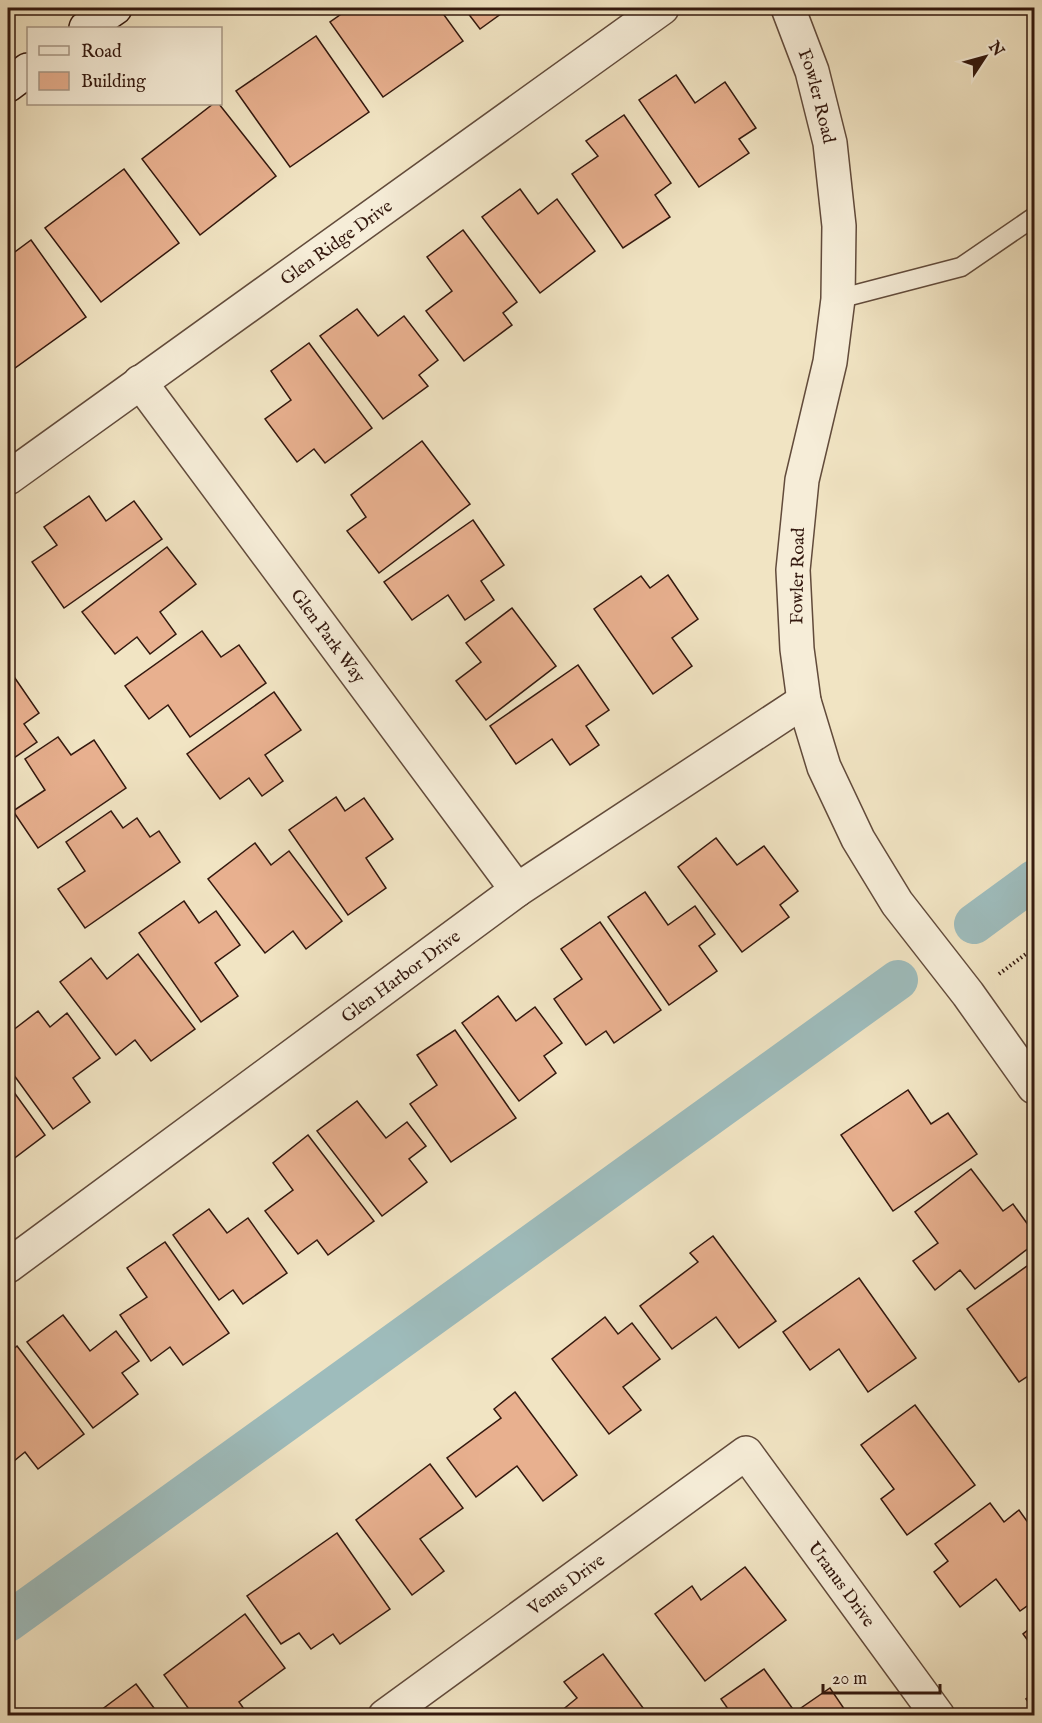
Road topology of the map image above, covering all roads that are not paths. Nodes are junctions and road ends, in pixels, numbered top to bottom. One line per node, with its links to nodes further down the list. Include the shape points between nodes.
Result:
1 (115, 8): 4 (street)
2 (662, 8): 9 (street, Glen Ridge Drive)
3 (788, 8): 8 (street, Fowler Road, via 812,71 830,143 839,226)
4 (87, 27)
5 (27, 71): 6 (street)
6 (8, 85)
7 (1035, 218): 8 (lane, via 961,267)
8 (838, 299): 11 (street, Fowler Road, via 830,362 801,480 793,570 796,649)
9 (140, 382): 10 (street, Glen Ridge Drive); 12 (street, Glen Park Way)
10 (8, 478)
11 (804, 701): 12 (street, Glen Harbor Drive); 13 (street, Fowler Road, via 824,767 858,839 897,903)
12 (517, 890): 14 (street, Glen Harbor Drive)
13 (1035, 1087)
14 (8, 1266)
15 (746, 1453): 16 (street, Venus Drive); 17 (street, Uranus Drive)
16 (406, 1710)
17 (938, 1716)

